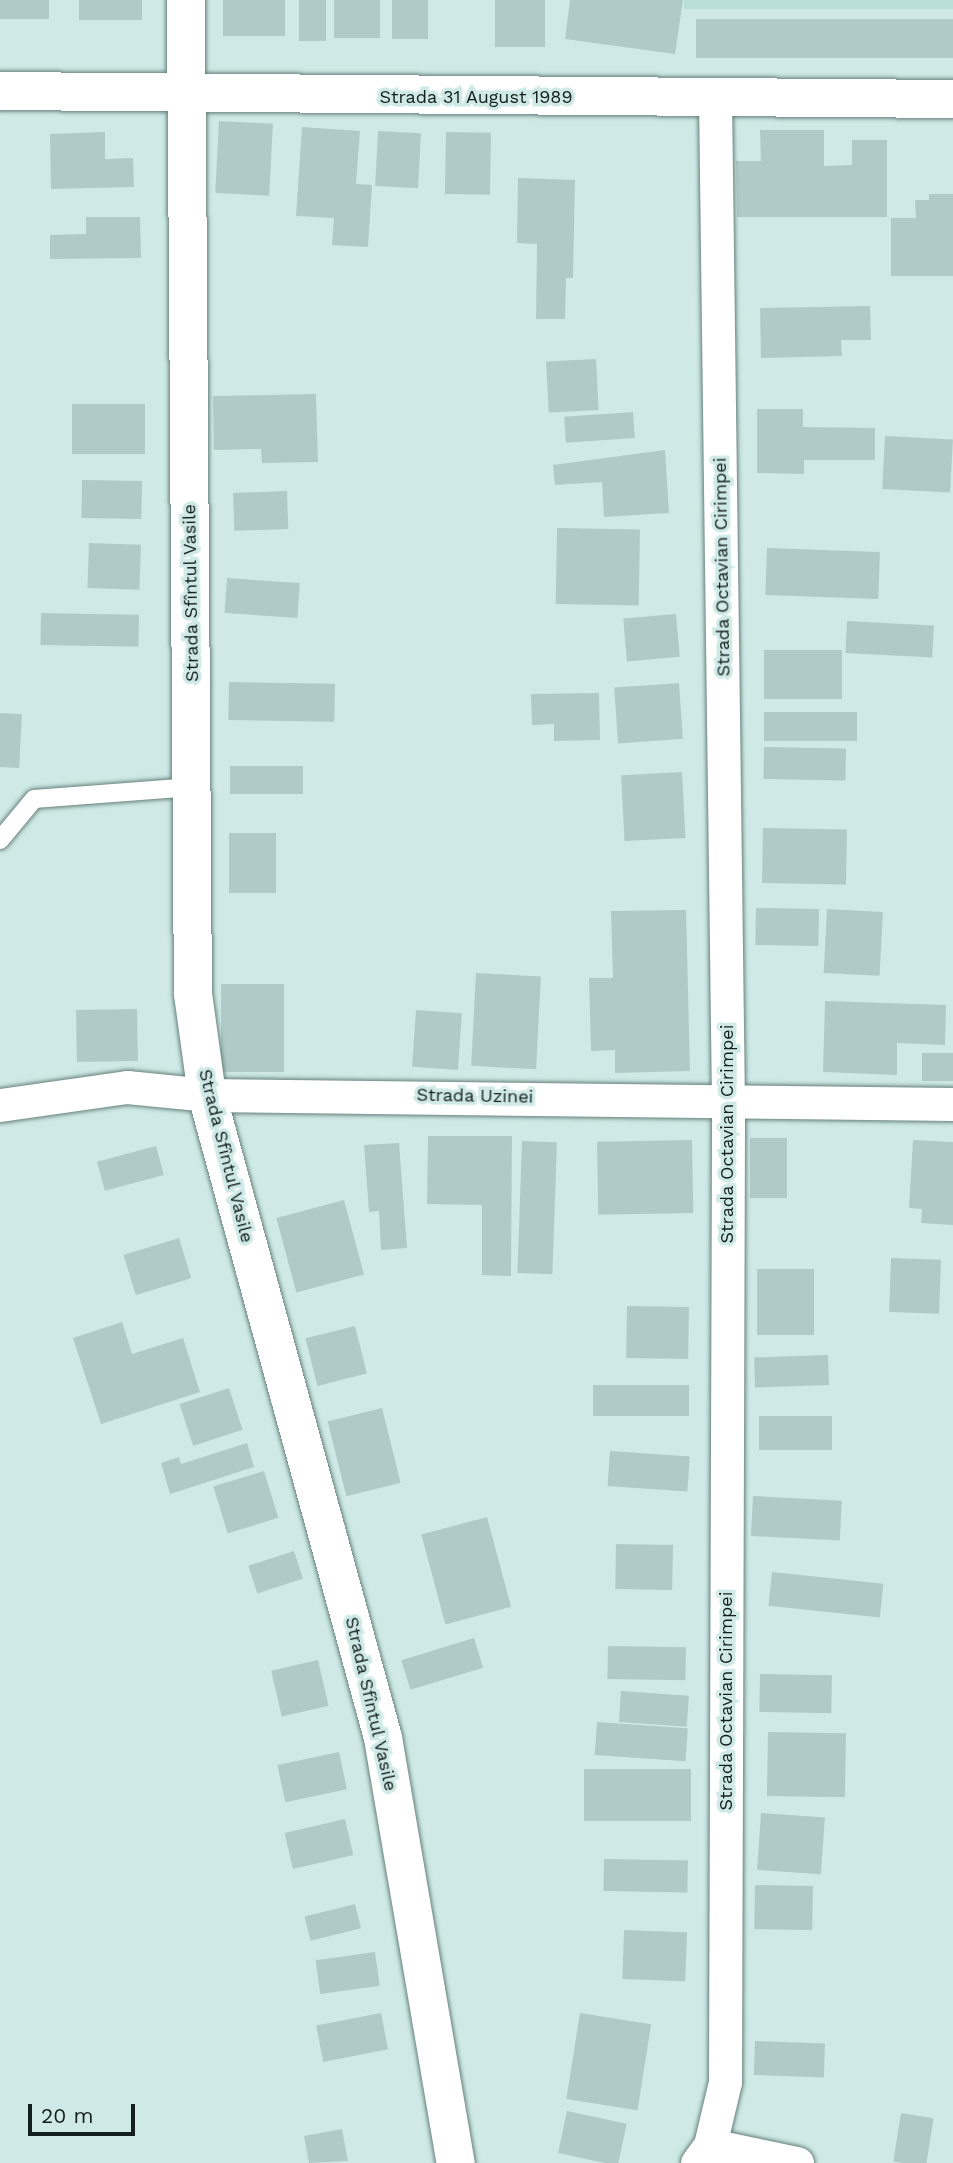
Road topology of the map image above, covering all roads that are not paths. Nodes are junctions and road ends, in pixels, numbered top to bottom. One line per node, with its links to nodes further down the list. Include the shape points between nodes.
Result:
1 (186, 0): 3 (street, Strada Sfîntul Vasile)
2 (0, 91): 3 (street, Strada 31 August 1989)
3 (186, 95): 4 (street, Strada 31 August 1989); 6 (street, Strada Sfîntul Vasile)
4 (715, 99): 5 (street, Strada 31 August 1989); 9 (street, Strada Octavian Cirimpei)
5 (953, 99)
6 (193, 786): 7 (lane, via 34,799); 8 (street, Strada Sfîntul Vasile, via 193,993)
7 (0, 840)
8 (207, 1095): 9 (street, Strada Uzinei); 11 (street, Strada Uzinei, via 128,1087); 13 (street, Strada Sfîntul Vasile, via 383,1738)
9 (728, 1104): 10 (street, Strada Uzinei); 12 (street, Strada Octavian Cirimpei, via 725,2082)
10 (953, 1104)
11 (0, 1105)
12 (703, 2154): 14 (street)
13 (456, 2163)
14 (797, 2163)

